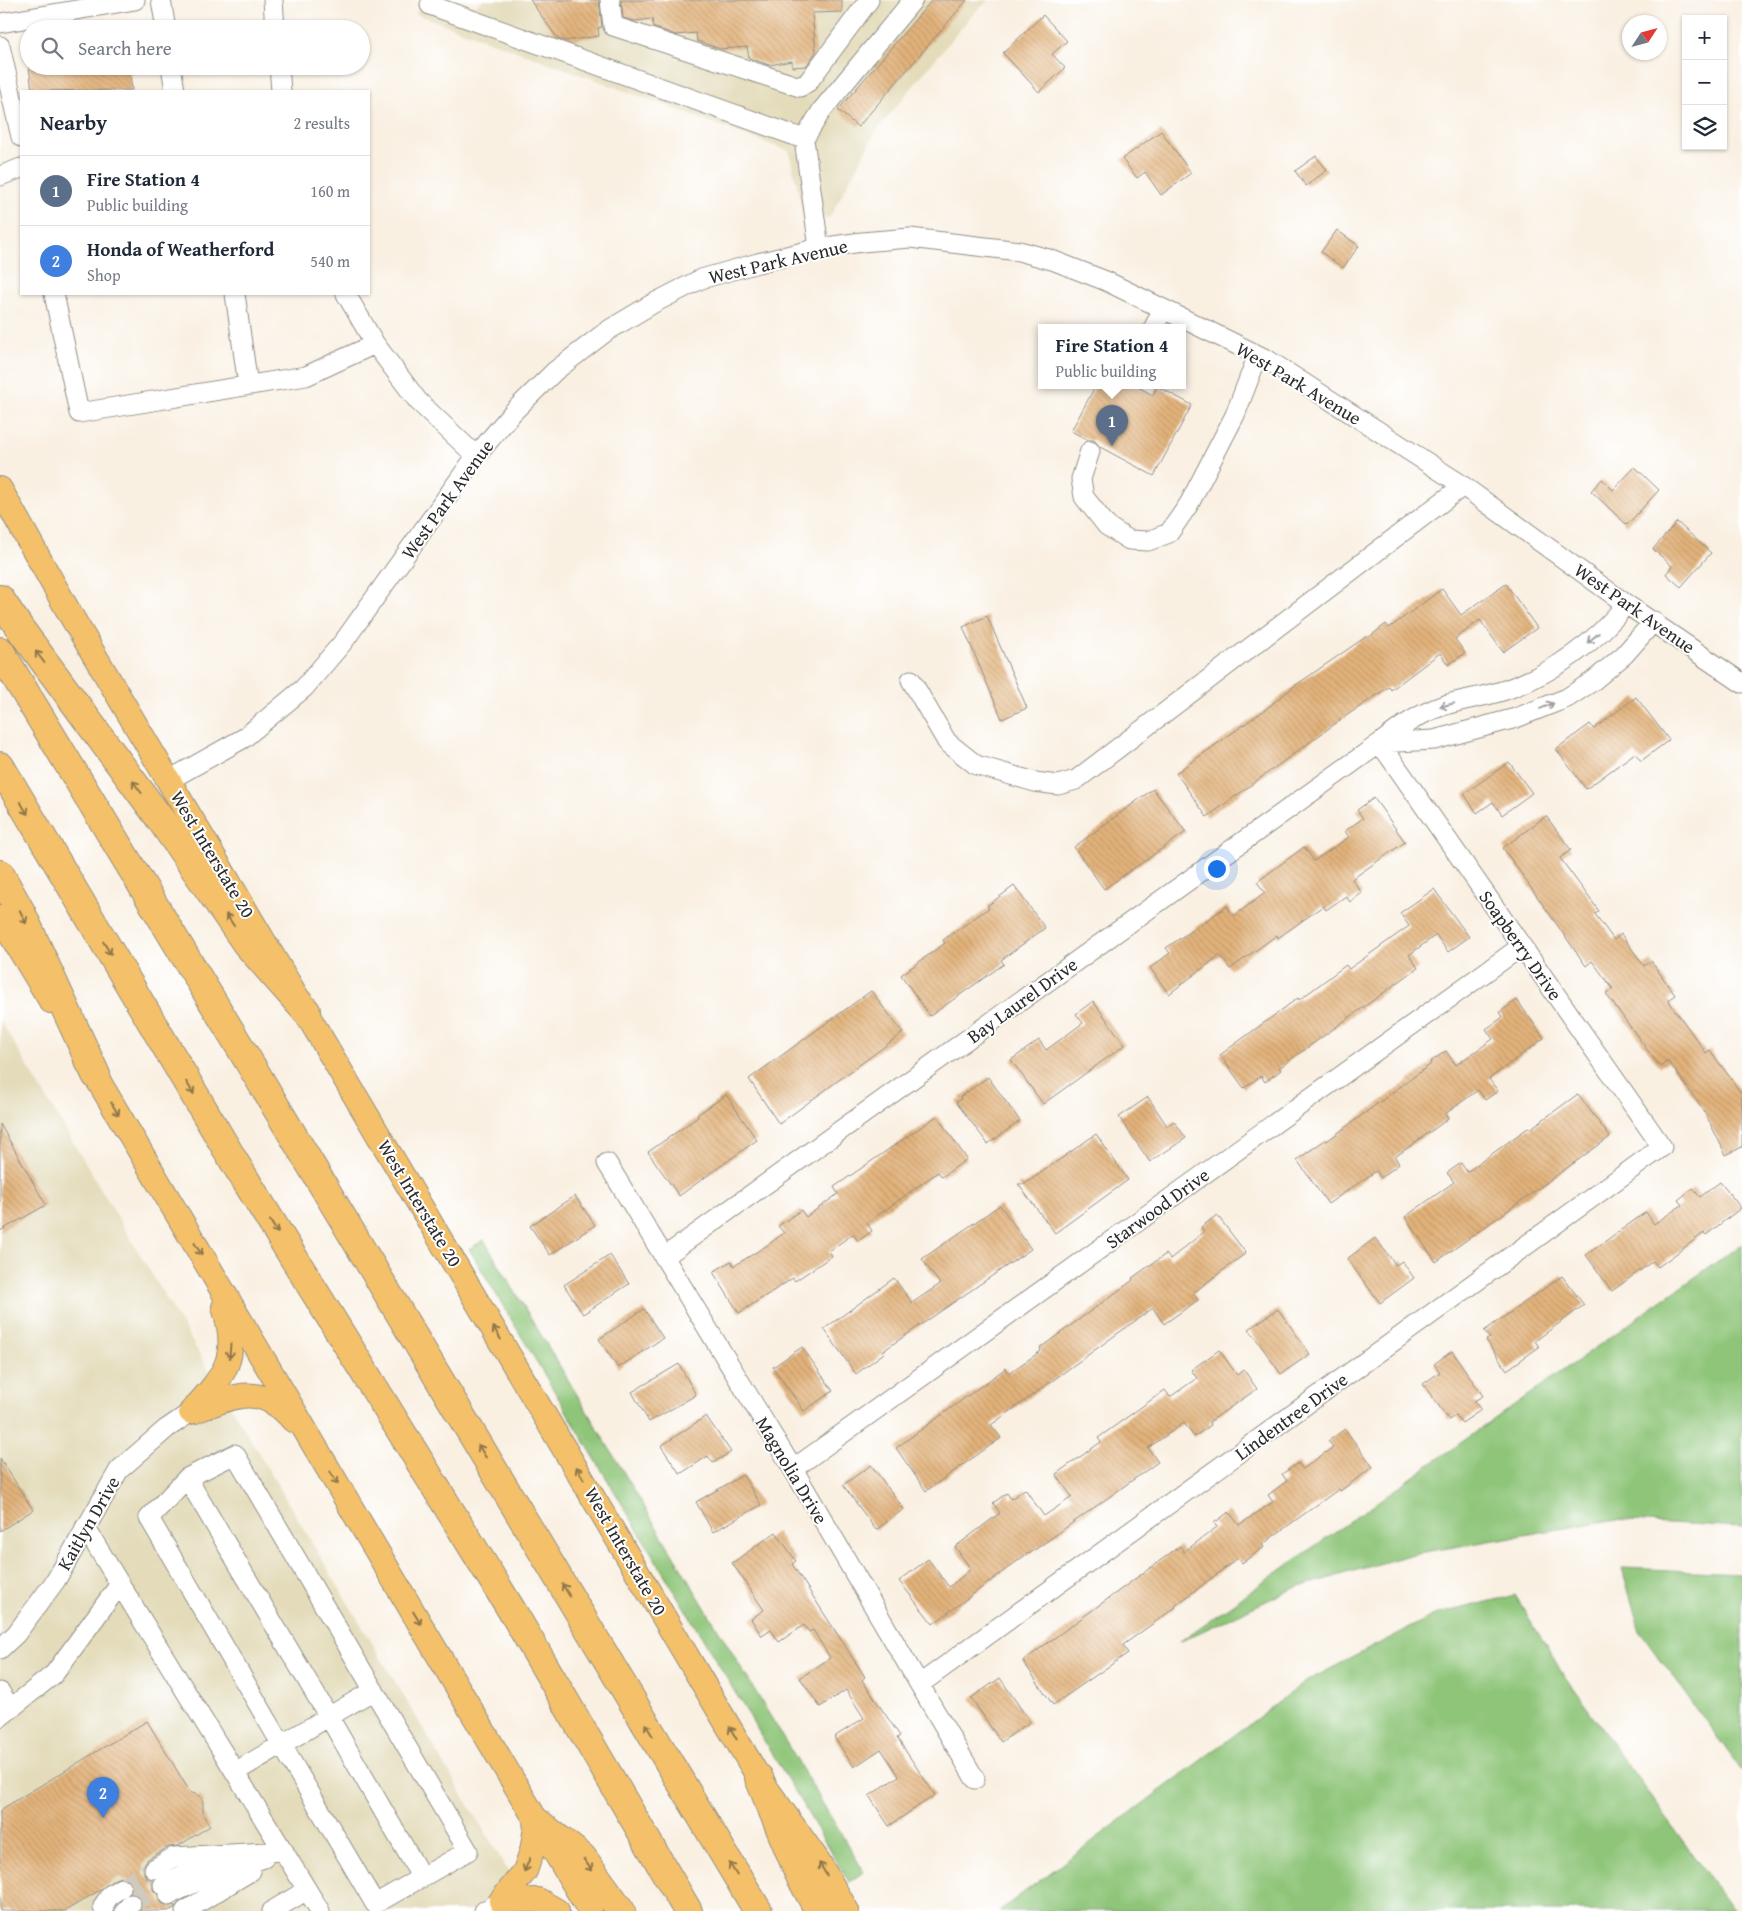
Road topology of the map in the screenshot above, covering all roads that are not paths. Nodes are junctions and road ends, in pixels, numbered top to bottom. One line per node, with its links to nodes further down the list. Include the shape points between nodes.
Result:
1 (135, 0): 10 (street)
2 (162, 0): 8 (street)
3 (273, 0): 9 (street)
4 (610, 0): 5 (street, via 613,26 800,87 808,82)
5 (869, 0)
6 (913, 0): 17 (street, via 822,110)
7 (430, 5): 17 (street)
8 (165, 20)
9 (274, 20)
10 (0, 23)
11 (0, 46): 16 (street)
12 (172, 75): 14 (street)
13 (280, 75): 15 (street)
14 (175, 90)
15 (281, 90)
16 (20, 133)
17 (804, 139): 20 (street)
18 (20, 168): 19 (street)
19 (0, 176)
20 (819, 248): 24 (street, West Park Avenue, via 910,238 1019,250 1106,281); 30 (street, West Park Avenue, via 701,279 644,308 607,331 555,371 513,412)
21 (54, 295): 28 (street, via 79,413)
22 (235, 295): 28 (street)
23 (347, 295): 26 (street)
24 (1163, 308): 25 (street); 27 (street, West Park Avenue)
25 (1155, 324)
26 (375, 344): 28 (street, via 306,376); 30 (street, via 418,401)
27 (1258, 355): 29 (street, via 1235,415 1189,504 1169,533 1148,541 1129,540 1107,526 1084,497 1081,479); 31 (street, West Park Avenue)
28 (248, 385)
29 (1090, 451)
30 (476, 456): 43 (street, West Park Avenue, via 344,641 304,688 244,738)
31 (1463, 486): 34 (street, West Park Avenue); 37 (street, via 1076,780 1058,785 1035,782 976,765 948,742)
32 (0, 489): 43 (main road, West Interstate 20)
33 (0, 599): 47 (highway, one-way to 33, via 246,943 162,820)
34 (1626, 604): 35 (street, West Park Avenue); 39 (street, Bay Laurel Drive, one-way to 39, via 1608,625 1565,660)
35 (1654, 621): 38 (street, West Park Avenue); 40 (street, one-way to 35, via 1567,698 1593,681 1624,655)
36 (0, 651): 84 (highway, one-way to 36)
37 (911, 680)
38 (1742, 683)
39 (1507, 690): 40 (street); 41 (street, Bay Laurel Drive, one-way to 41, via 1436,708)
40 (1516, 718): 41 (street, via 1434,740)
41 (1380, 743): 46 (street, Soapberry Drive); 51 (street, Bay Laurel Drive)
42 (0, 766): 83 (highway, one-way to 83, via 235,1164 514,1614)
43 (169, 780): 47 (main road, West Interstate 20)
44 (0, 874): 48 (highway, one-way to 48, via 21,912)
45 (0, 917): 48 (main road)
46 (1522, 946): 49 (street, Soapberry Drive); 55 (street, Starwood Drive)
47 (306, 1011): 67 (main road, West Interstate 20, one-way to 47)
48 (96, 1075): 52 (main road, one-way to 52)
49 (1662, 1147): 60 (street, Lindentree Drive)
50 (607, 1163): 51 (street, Magnolia Drive)
51 (664, 1257): 55 (street, Magnolia Drive)
52 (211, 1270): 53 (main road, Kaitlyn Drive, one-way to 53, via 231,1327 229,1363 217,1384); 54 (main road)
53 (191, 1412): 54 (main road, Kaitlyn Drive, via 232,1396 252,1395 272,1401); 57 (street, Kaitlyn Drive, via 119,1470)
54 (314, 1443): 69 (main road, one-way to 69)
55 (792, 1469): 60 (street, Magnolia Drive)
56 (187, 1478): 61 (street, via 235,1454); 64 (street); 65 (street, via 149,1518)
57 (85, 1527): 58 (street); 59 (street, Kaitlyn Drive, via 56,1580 16,1634)
58 (120, 1584): 63 (street, via 54,1674); 66 (street)
59 (0, 1649)
60 (920, 1684): 68 (street, Magnolia Drive)
61 (374, 1690): 64 (street); 71 (street, via 468,1851)
62 (0, 1692): 63 (street)
63 (6, 1713)
64 (329, 1716): 65 (street); 71 (street)
65 (282, 1745): 66 (street); 71 (street, via 375,1904)
66 (235, 1772): 70 (street)
67 (759, 1778): 85 (highway, via 800,1876); 86 (main road, West Interstate 20, one-way to 67, via 818,1861)
68 (975, 1779)
69 (537, 1822): 74 (main road, one-way to 74, via 525,1871); 81 (main road); 82 (highway, one-way to 82, via 582,1857)
70 (284, 1852): 70 (street, via 174,1857 161,1881 201,1880); 72 (street); 77 (street)
71 (422, 1878)
72 (308, 1890): 78 (street); 79 (street)
73 (126, 1899): 75 (street, via 110,1895 103,1906); 76 (street, via 111,1907)
74 (492, 1906): 80 (main road, via 538,1900)
75 (104, 1911)
76 (112, 1911)
77 (185, 1911)
78 (272, 1911)
79 (320, 1911)
80 (557, 1911)
81 (590, 1911)
82 (621, 1911)
83 (688, 1911)
84 (758, 1911)
85 (819, 1911)
86 (848, 1911)

